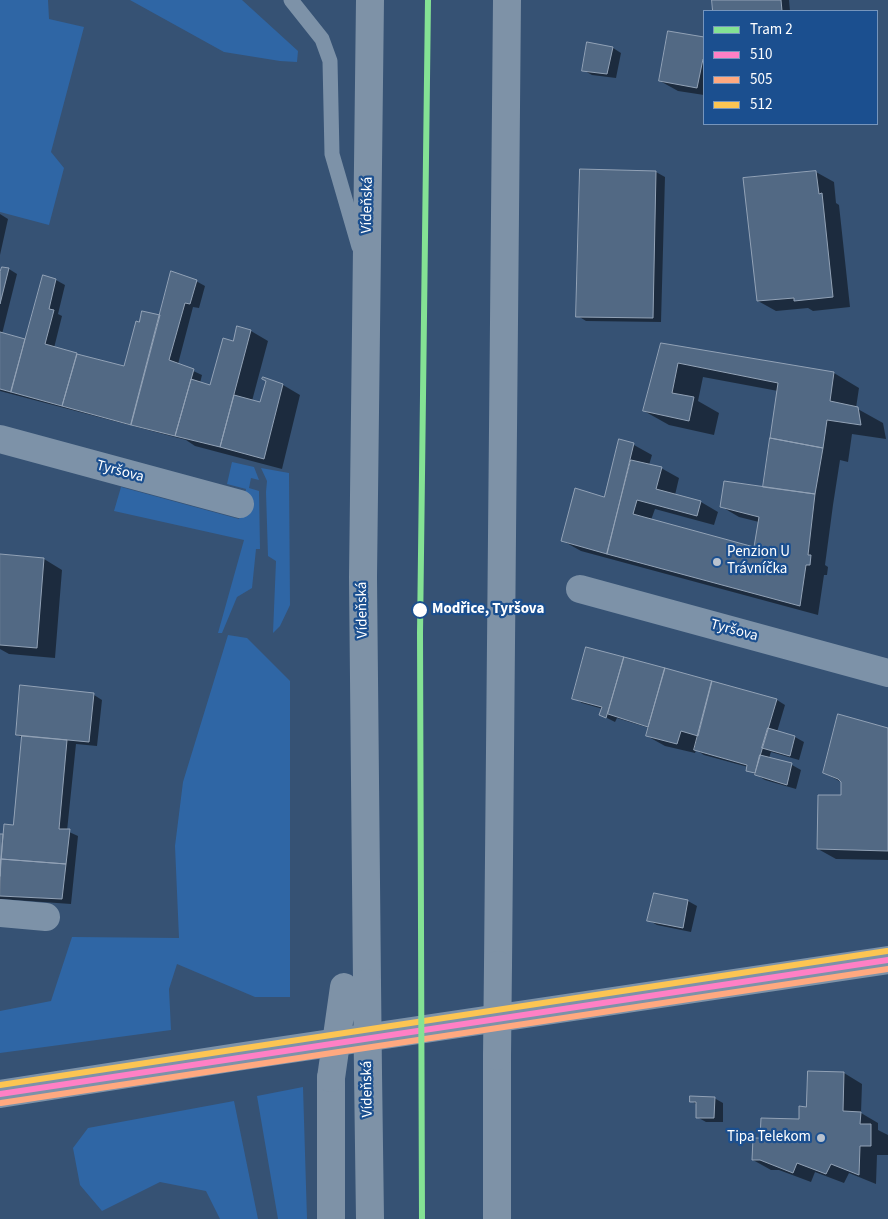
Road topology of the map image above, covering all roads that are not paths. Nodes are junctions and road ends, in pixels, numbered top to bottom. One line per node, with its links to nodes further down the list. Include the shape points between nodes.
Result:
1 (291, 0): 4 (lane, via 322,39 330,61 332,154)
2 (370, 0): 4 (highway, Vídeňská)
3 (507, 0): 16 (highway, bridge)
4 (367, 273): 12 (highway, Vídeňská, via 363,577 366,883)
5 (0, 439): 6 (street, Tyršova)
6 (240, 504)
7 (580, 589): 8 (street, Tyršova)
8 (888, 673)
9 (0, 913): 10 (street)
10 (46, 918)
11 (888, 960): 13 (street)
12 (355, 985): 14 (highway, bridge, via 331,1078); 15 (highway, Vídeňská, bridge, via 368,1073)
13 (0, 1094)
14 (331, 1219)
15 (370, 1219)
16 (497, 1219)

